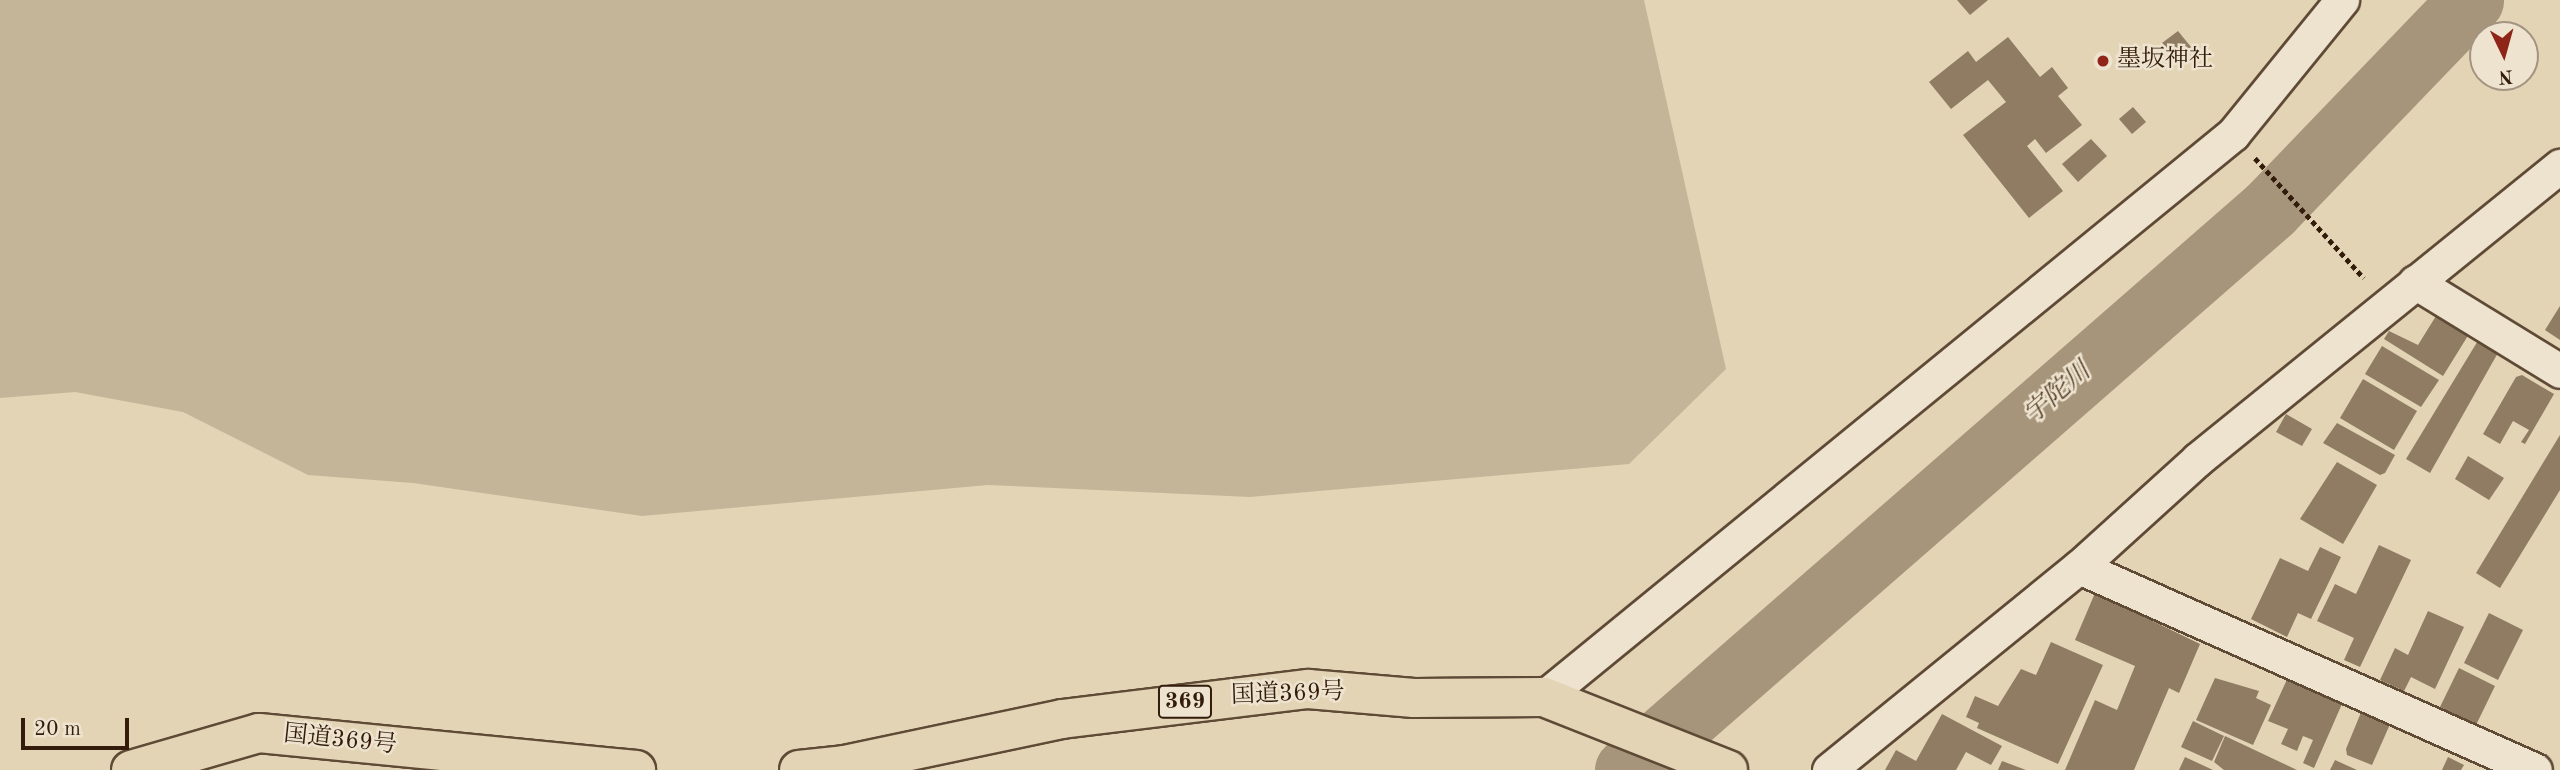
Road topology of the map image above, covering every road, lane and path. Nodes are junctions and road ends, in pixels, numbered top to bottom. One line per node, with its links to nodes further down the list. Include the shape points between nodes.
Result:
1 (2342, 0): 2 (street)
2 (2233, 134): 5 (path); 8 (street)
3 (2560, 166): 4 (street)
4 (2415, 282): 5 (street); 6 (street)
5 (2388, 304): 7 (street, via 2198,458)
6 (2560, 371)
7 (2079, 567): 13 (street); 14 (street)
8 (1559, 702): 11 (highway, 国道369号 / 369, via 1308,690 1235,695 1062,719 844,765); 12 (highway, 国道369号 / 369)
9 (131, 770): 10 (highway, 国道369号, via 259,733)
10 (636, 770)
11 (799, 770)
12 (1728, 770)
13 (1829, 770)
14 (2536, 770)

